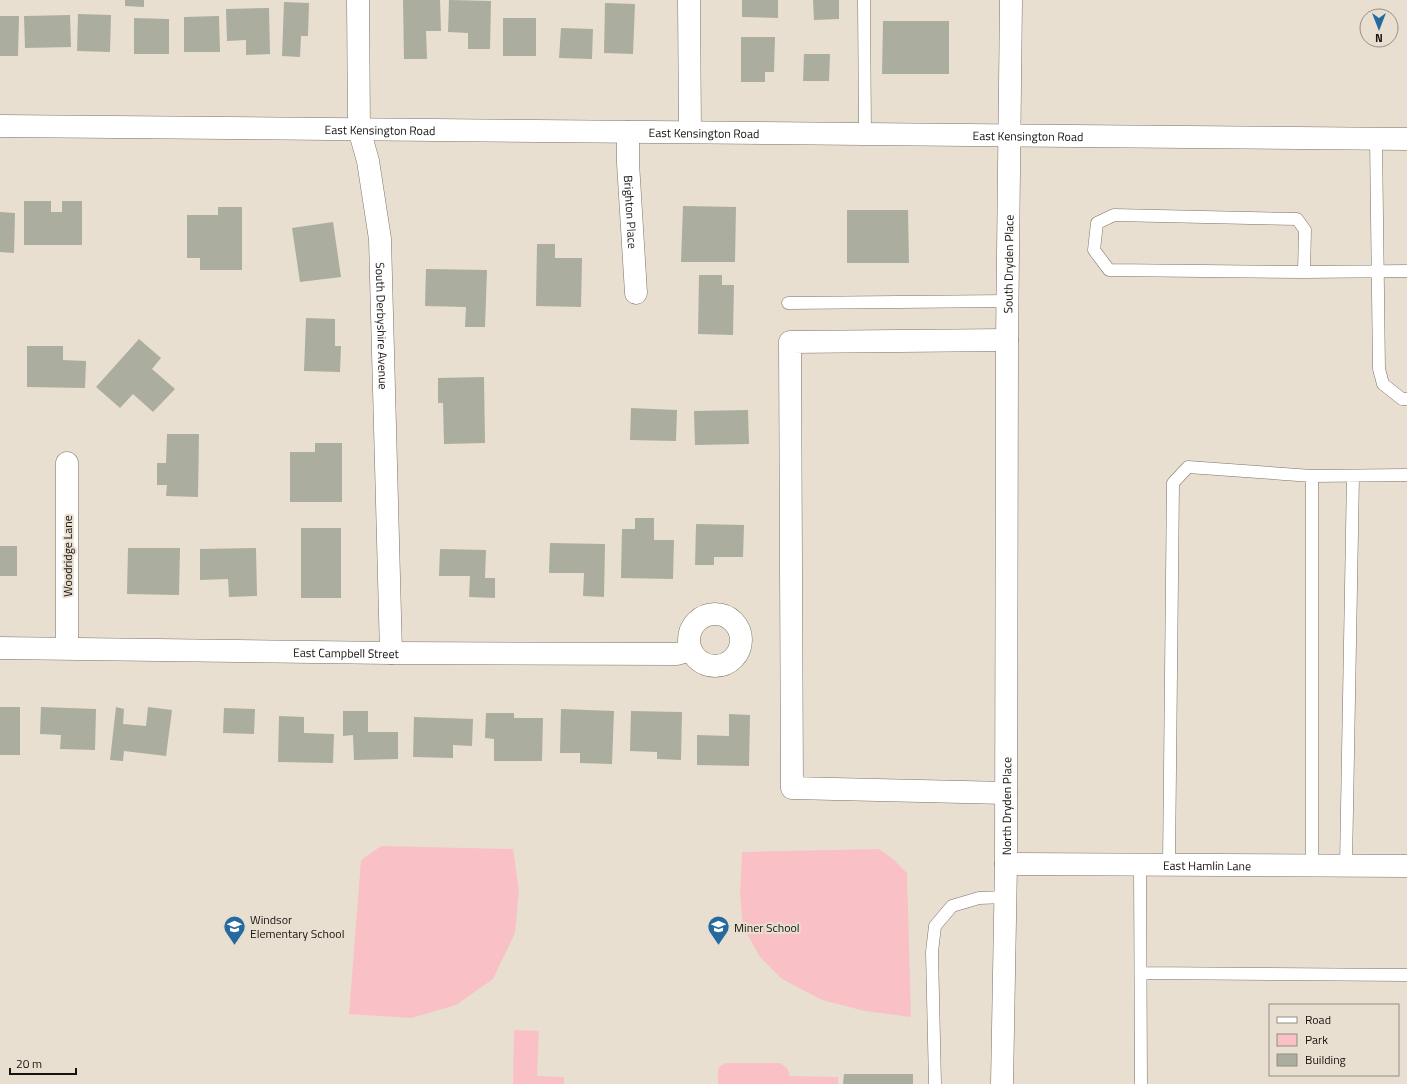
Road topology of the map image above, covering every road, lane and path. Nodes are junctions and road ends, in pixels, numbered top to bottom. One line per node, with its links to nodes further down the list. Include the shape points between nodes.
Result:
1 (358, 0): 6 (street, South Derbyshire Avenue)
2 (689, 0): 8 (street)
3 (864, 0): 9 (lane)
4 (1011, 0): 10 (street, South Dryden Place)
5 (0, 126): 6 (street, East Kensington Road)
6 (359, 129): 7 (street, East Kensington Road); 29 (street, South Derbyshire Avenue, via 368,161 380,239)
7 (628, 132): 8 (street, East Kensington Road); 16 (street, Brighton Place)
8 (690, 132): 9 (street, East Kensington Road)
9 (865, 134): 10 (street, East Kensington Road)
10 (1010, 135): 11 (street, East Kensington Road); 17 (street, South Dryden Place)
11 (1376, 139): 12 (street, East Kensington Road); 13 (lane)
12 (1407, 139)
13 (1378, 271): 14 (lane); 15 (lane); 20 (lane, via 1379,369 1383,384 1402,399)
14 (1304, 272): 14 (lane, via 1305,230 1297,218 1114,215 1097,223 1094,250 1109,270)
15 (1407, 272)
16 (636, 293)
17 (1008, 301): 18 (lane); 19 (street, South Dryden Place)
18 (788, 303)
19 (1007, 340): 25 (street, South Dryden Place); 30 (street, via 790,342 792,788)
20 (1407, 399)
21 (67, 463): 27 (street, Woodridge Lane)
22 (1407, 475): 24 (lane)
23 (1312, 476): 24 (lane); 33 (lane, via 1188,467 1173,483); 34 (lane)
24 (1353, 476): 35 (lane)
25 (1008, 528): 30 (street, North Dryden Place)
26 (0, 648): 27 (street, East Campbell Street)
27 (67, 648): 29 (street, East Campbell Street)
28 (691, 650): 29 (street, East Campbell Street, via 677,654)
29 (391, 653)
30 (1006, 793): 31 (street, North Dryden Place)
31 (1006, 864): 32 (street, East Hamlin Lane); 37 (street, North Dryden Place)
32 (1140, 864): 33 (street, East Hamlin Lane); 38 (lane)
33 (1169, 864): 34 (street, East Hamlin Lane)
34 (1312, 864): 35 (street, East Hamlin Lane)
35 (1346, 865): 36 (street, East Hamlin Lane)
36 (1407, 866)
37 (1006, 897): 40 (lane, via 979,898 952,906 935,926 932,952); 41 (street, North Dryden Place)
38 (1141, 972): 39 (lane); 42 (lane)
39 (1407, 974)
40 (934, 1084)
41 (1002, 1084)
42 (1142, 1084)

